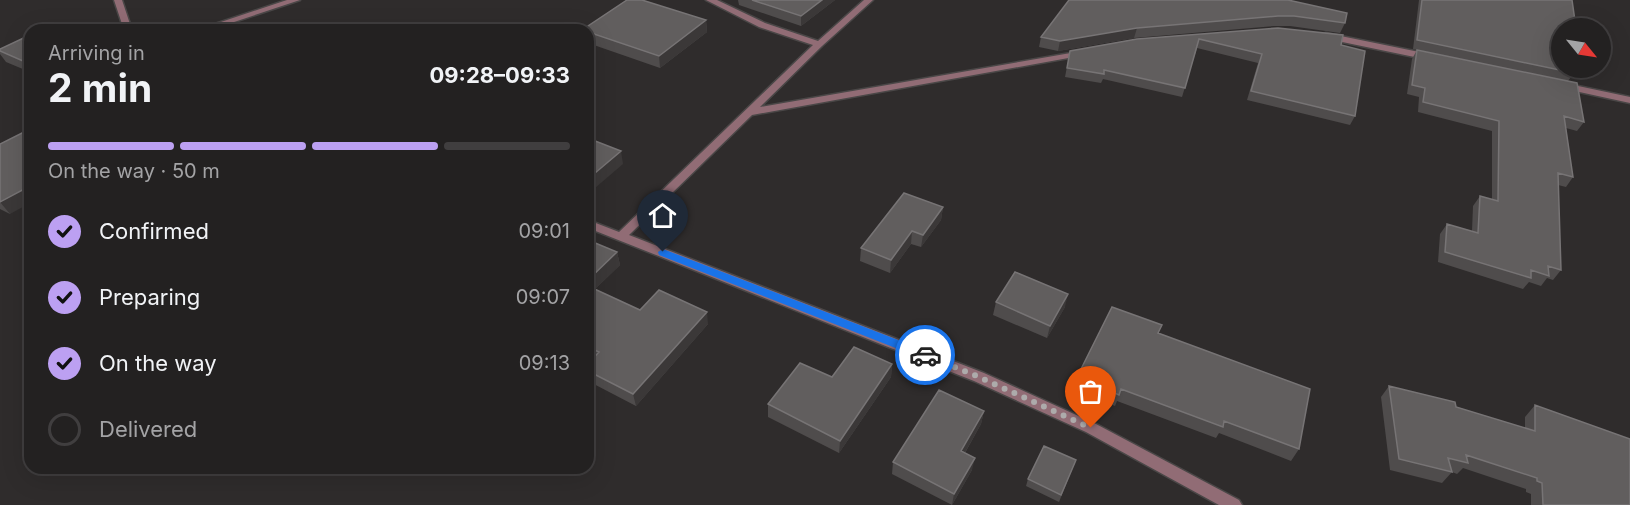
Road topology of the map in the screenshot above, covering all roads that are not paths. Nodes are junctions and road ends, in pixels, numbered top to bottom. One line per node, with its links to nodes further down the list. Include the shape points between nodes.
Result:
1 (118, 0): 5 (street)
2 (296, 0): 6 (street)
3 (710, 0): 8 (street, via 762,25)
4 (869, 0): 8 (street)
5 (126, 24)
6 (220, 24)
7 (1312, 33): 10 (street)
8 (819, 44): 13 (street)
9 (1101, 49): 13 (street)
10 (1436, 59)
11 (1550, 83): 12 (street)
12 (1630, 100)
13 (750, 112): 15 (street)
14 (594, 226): 15 (street)
15 (621, 236): 16 (street, via 979,377 1091,428)
16 (1234, 505)

